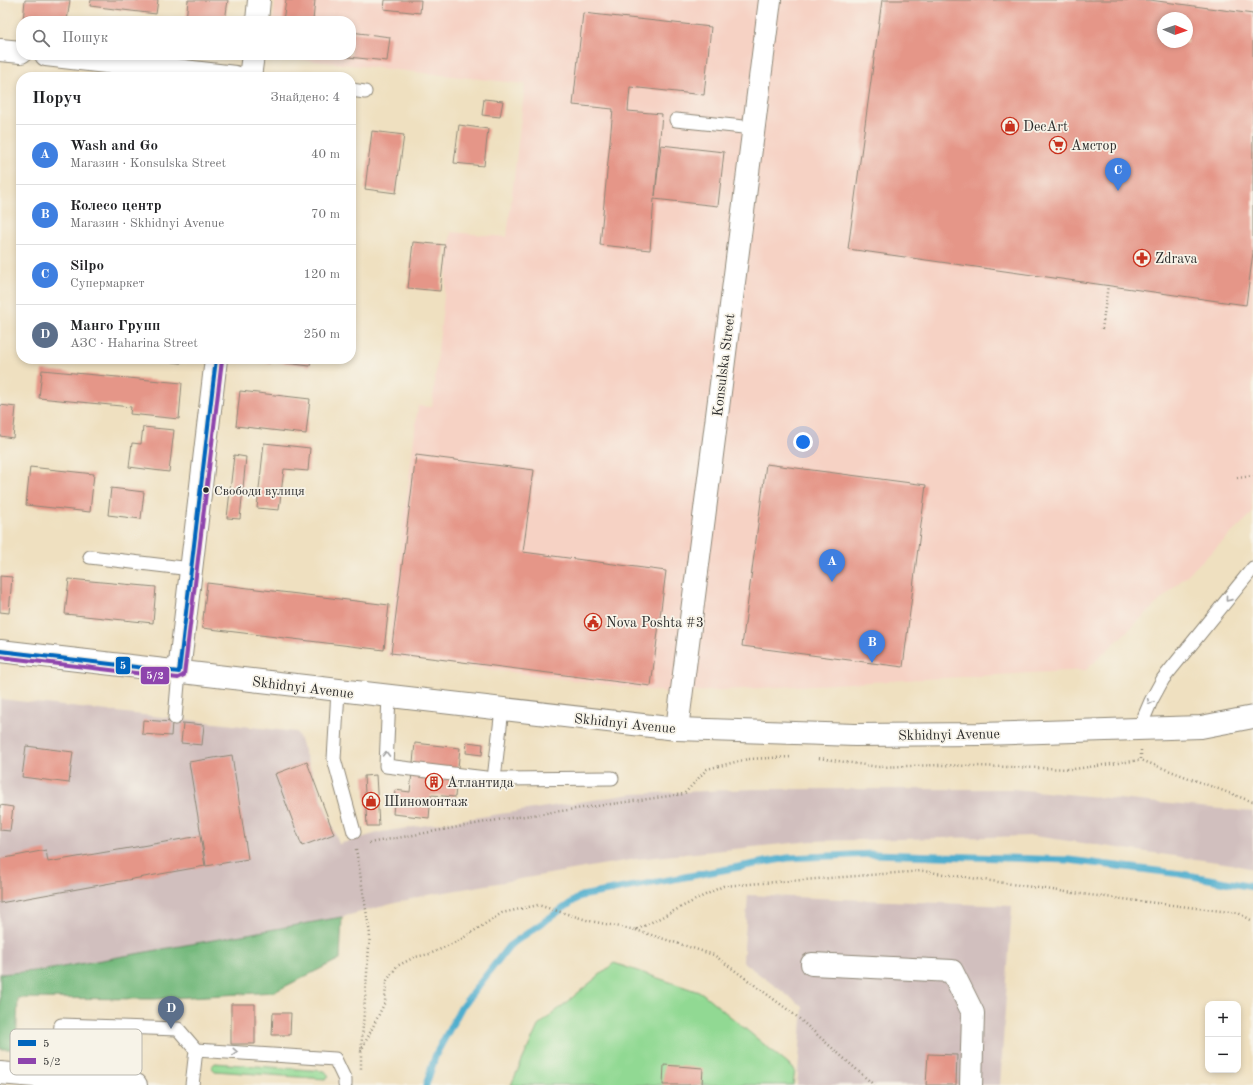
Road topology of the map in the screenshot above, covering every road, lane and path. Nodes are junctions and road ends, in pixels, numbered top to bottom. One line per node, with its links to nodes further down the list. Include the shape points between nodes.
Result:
1 (259, 0): 3 (main road)
2 (770, 0): 13 (main road, Konsulska Street)
3 (257, 16)
4 (0, 50): 5 (main road)
5 (16, 52)
6 (89, 60): 8 (main road)
7 (252, 60): 9 (main road)
8 (192, 72)
9 (251, 72)
10 (356, 91): 11 (lane)
11 (365, 92)
12 (676, 120): 13 (lane)
13 (753, 128): 29 (main road, Konsulska Street)
14 (1108, 285): 15 (path)
15 (1102, 329)
16 (215, 364): 21 (main road)
17 (1253, 476): 18 (path)
18 (1237, 478)
19 (90, 557): 21 (lane)
20 (1253, 568): 30 (lane, one-way to 30, via 1163,679)
21 (191, 569): 23 (main road)
22 (0, 651): 23 (main road, Skhidnyi Avenue)
23 (179, 672): 24 (main road, Skhidnyi Avenue); 28 (lane)
24 (338, 690): 25 (main road, Skhidnyi Avenue); 37 (lane, via 334,759)
25 (389, 696): 26 (main road, Skhidnyi Avenue); 35 (lane, one-way to 25, via 386,766)
26 (502, 709): 29 (main road, Skhidnyi Avenue); 35 (lane)
27 (1253, 717): 30 (main road, Skhidnyi Avenue, via 1201,727)
28 (176, 718)
29 (677, 729): 30 (main road, Skhidnyi Avenue, via 863,735)
30 (1140, 729): 33 (path)
31 (794, 757): 38 (path, via 748,759 707,769 684,794 503,819)
32 (817, 758): 33 (path, via 878,766 1074,769)
33 (1141, 760): 36 (path)
34 (612, 778): 35 (lane)
35 (494, 779)
36 (1253, 802)
37 (354, 832): 38 (path)
38 (356, 847): 44 (path, via 370,934)
39 (1253, 921): 40 (path, via 1238,912 1073,893 923,871 723,886)
40 (636, 930): 44 (path, via 590,921 538,905 502,913 460,940 397,966 386,982 385,1002); 54 (path, via 714,955 795,1015)
41 (812, 964): 55 (main road, via 952,971 973,1013)
42 (60, 1029): 43 (lane, via 61,1024 178,1029)
43 (196, 1050): 52 (lane); 53 (lane, one-way to 53, via 336,1059)
44 (361, 1051): 45 (path)
45 (361, 1071)
46 (0, 1073): 47 (main road)
47 (10, 1074)
48 (22, 1075): 50 (main road)
49 (55, 1075): 50 (lane)
50 (55, 1078): 51 (main road)
51 (136, 1085)
52 (192, 1085)
53 (345, 1085)
54 (874, 1085)
55 (971, 1085)

